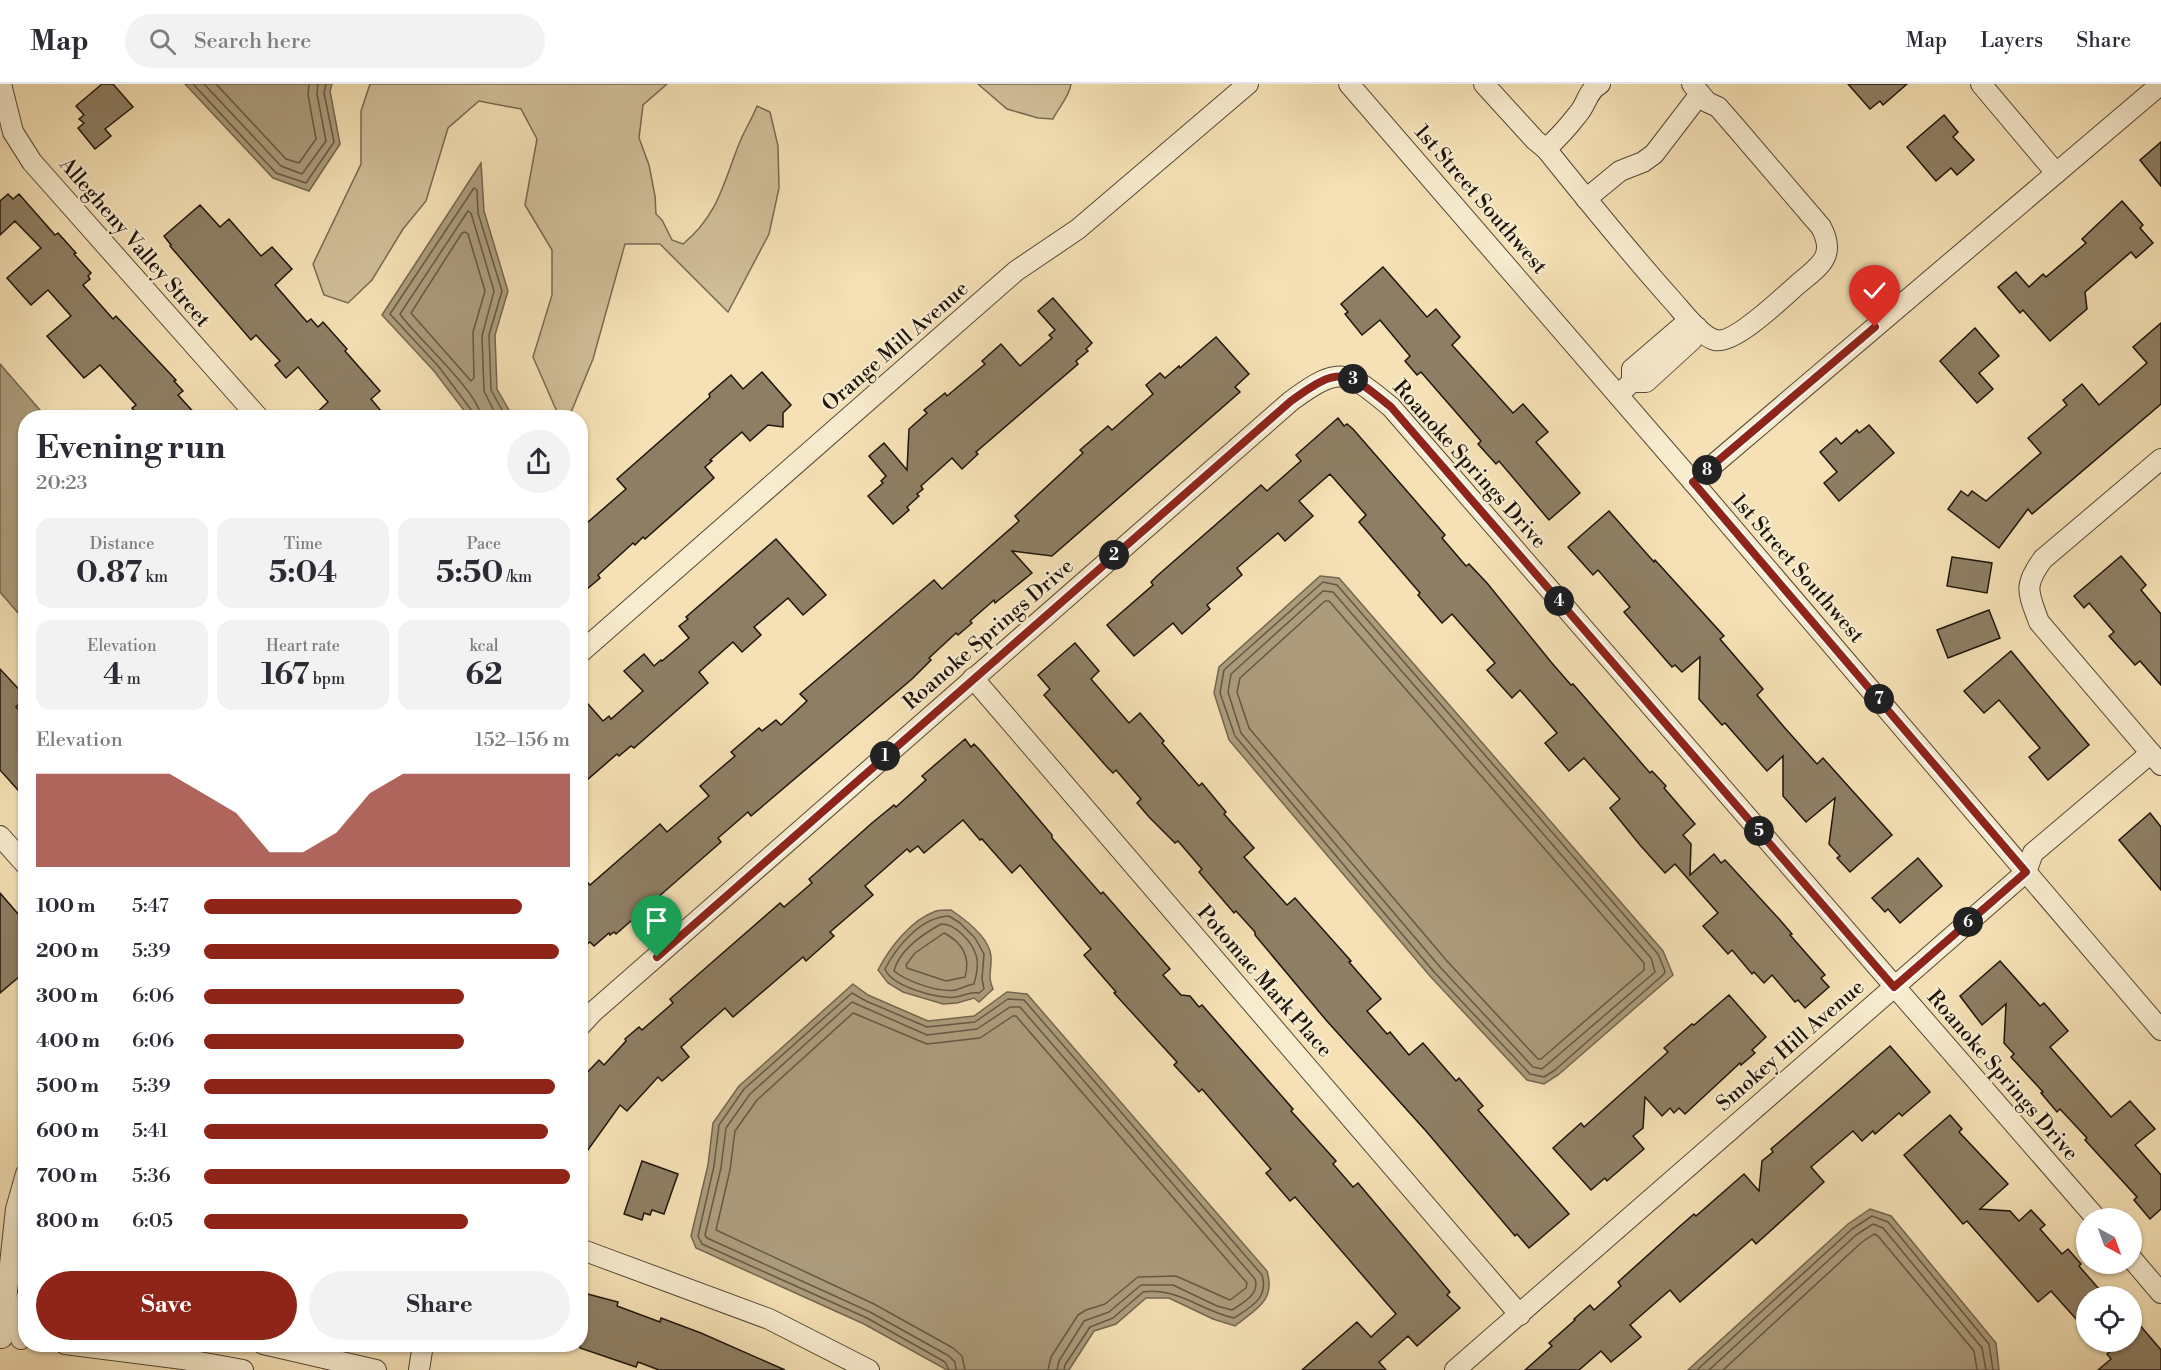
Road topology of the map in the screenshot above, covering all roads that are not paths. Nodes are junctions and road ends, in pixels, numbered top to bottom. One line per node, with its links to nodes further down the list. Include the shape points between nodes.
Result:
1 (1, 84): 14 (street, Allegheny Valley Street, via 13,132 32,162)
2 (1248, 84): 17 (street, Orange Mill Avenue, via 1078,229 1017,271)
3 (1349, 84): 13 (street, 1st Street Southwest)
4 (1484, 84): 9 (street)
5 (1600, 84): 9 (street)
6 (1981, 84): 10 (street)
7 (2161, 84): 10 (street)
8 (1696, 89): 11 (street, via 1654,154 1620,171); 12 (street, via 1707,102 1718,107 1828,240 1827,256 1817,268 1749,326 1725,340 1716,340)
9 (1546, 149): 11 (street)
10 (2056, 173): 16 (street)
11 (1586, 199): 12 (street)
12 (1696, 327): 13 (street, via 1692,340 1646,382)
13 (1625, 388): 16 (street, 1st Street Southwest)
14 (252, 410)
15 (2161, 459): 19 (street, via 2043,559 2031,575 2029,594 2039,622)
16 (1693, 482): 22 (street, 1st Street Southwest)
17 (588, 646)
18 (973, 678): 23 (street, Roanoke Springs Drive, via 1291,401 1318,382 1342,375 1363,383 1391,407); 24 (street, Roanoke Springs Drive); 32 (street, Potomac Mark Place)
19 (2156, 759): 22 (street, Smokey Hill Avenue, via 2033,853)
20 (0, 836): 21 (street)
21 (18, 856)
22 (2026, 872): 23 (street, Smokey Hill Avenue); 25 (street, 1st Street Southwest)
23 (1894, 987): 26 (street, Roanoke Springs Drive); 32 (street, Smokey Hill Avenue)
24 (588, 1017)
25 (2161, 1030)
26 (2087, 1208)
27 (18, 1252): 31 (street)
28 (588, 1252): 42 (street, via 769,1319)
29 (2142, 1271): 30 (street)
30 (2161, 1293)
31 (14, 1307): 33 (street); 34 (street)
32 (1520, 1315): 43 (street, Smokey Hill Avenue)
33 (18, 1322)
34 (1, 1338): 35 (street)
35 (18, 1340)
36 (128, 1352): 39 (street)
37 (298, 1352): 40 (street)
38 (422, 1352): 41 (street)
39 (243, 1370)
40 (376, 1370)
41 (419, 1370)
42 (869, 1370)
43 (1455, 1370)

